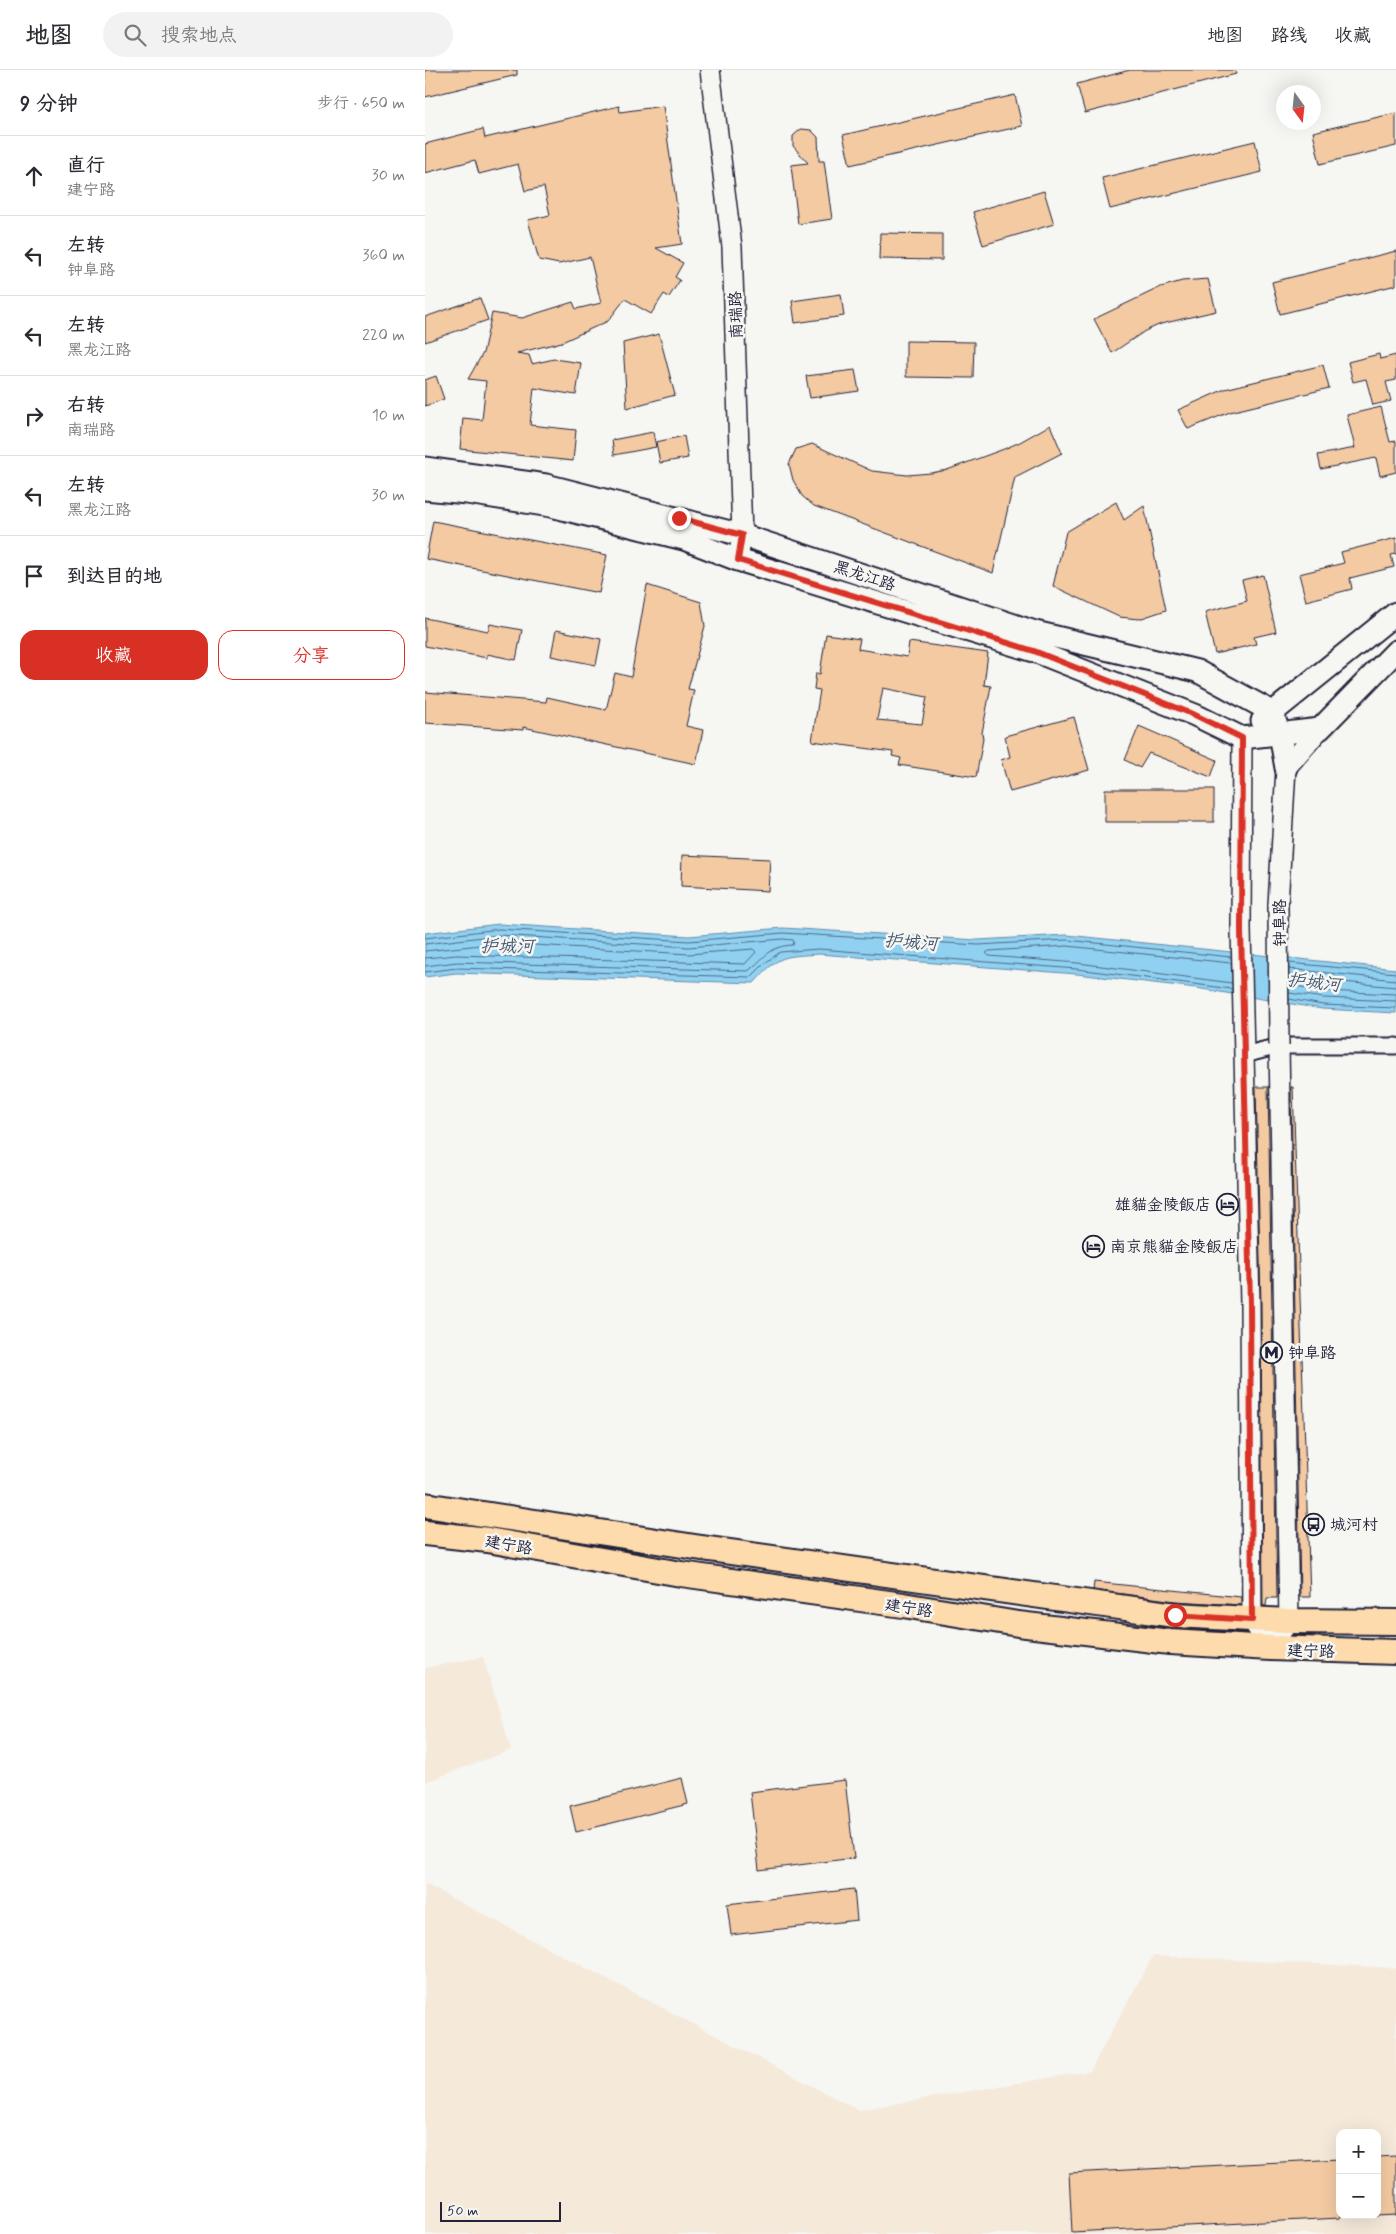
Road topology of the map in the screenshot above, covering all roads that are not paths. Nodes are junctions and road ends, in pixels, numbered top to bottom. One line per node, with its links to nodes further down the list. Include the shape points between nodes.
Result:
1 (710, 70): 4 (street, 南瑞路, via 732,247)
2 (425, 468): 4 (main road, 黑龙江路, via 546,485)
3 (425, 489): 5 (main road, 黑龙江路, via 551,506 684,539)
4 (742, 535): 5 (street, 南瑞路); 8 (main road, 黑龙江路, via 1035,632 1197,671)
5 (738, 560): 11 (main road, 黑龙江路, via 1034,651 1195,715)
6 (1396, 613): 8 (main road)
7 (1396, 651): 9 (main road)
8 (1272, 712): 10 (main road); 11 (main road)
9 (1320, 729): 10 (main road); 12 (street)
10 (1280, 734): 11 (main road); 12 (main road)
11 (1242, 738): 15 (street)
12 (1286, 768): 13 (street, 钟阜路, bridge, via 1278,906)
13 (1279, 1046): 14 (street); 15 (street); 19 (street, 钟阜路)
14 (1396, 1046)
15 (1244, 1055): 18 (street)
16 (425, 1505): 18 (main road, 建宁路, via 695,1548 1175,1615)
17 (425, 1533): 21 (main road, 建宁路, via 488,1540 681,1574 1018,1624 1171,1642)
18 (1252, 1620): 19 (main road, 建宁路); 21 (street)
19 (1289, 1621): 20 (main road, 建宁路); 21 (street)
20 (1396, 1622)
21 (1270, 1648): 22 (main road, 建宁路)
22 (1396, 1652)

